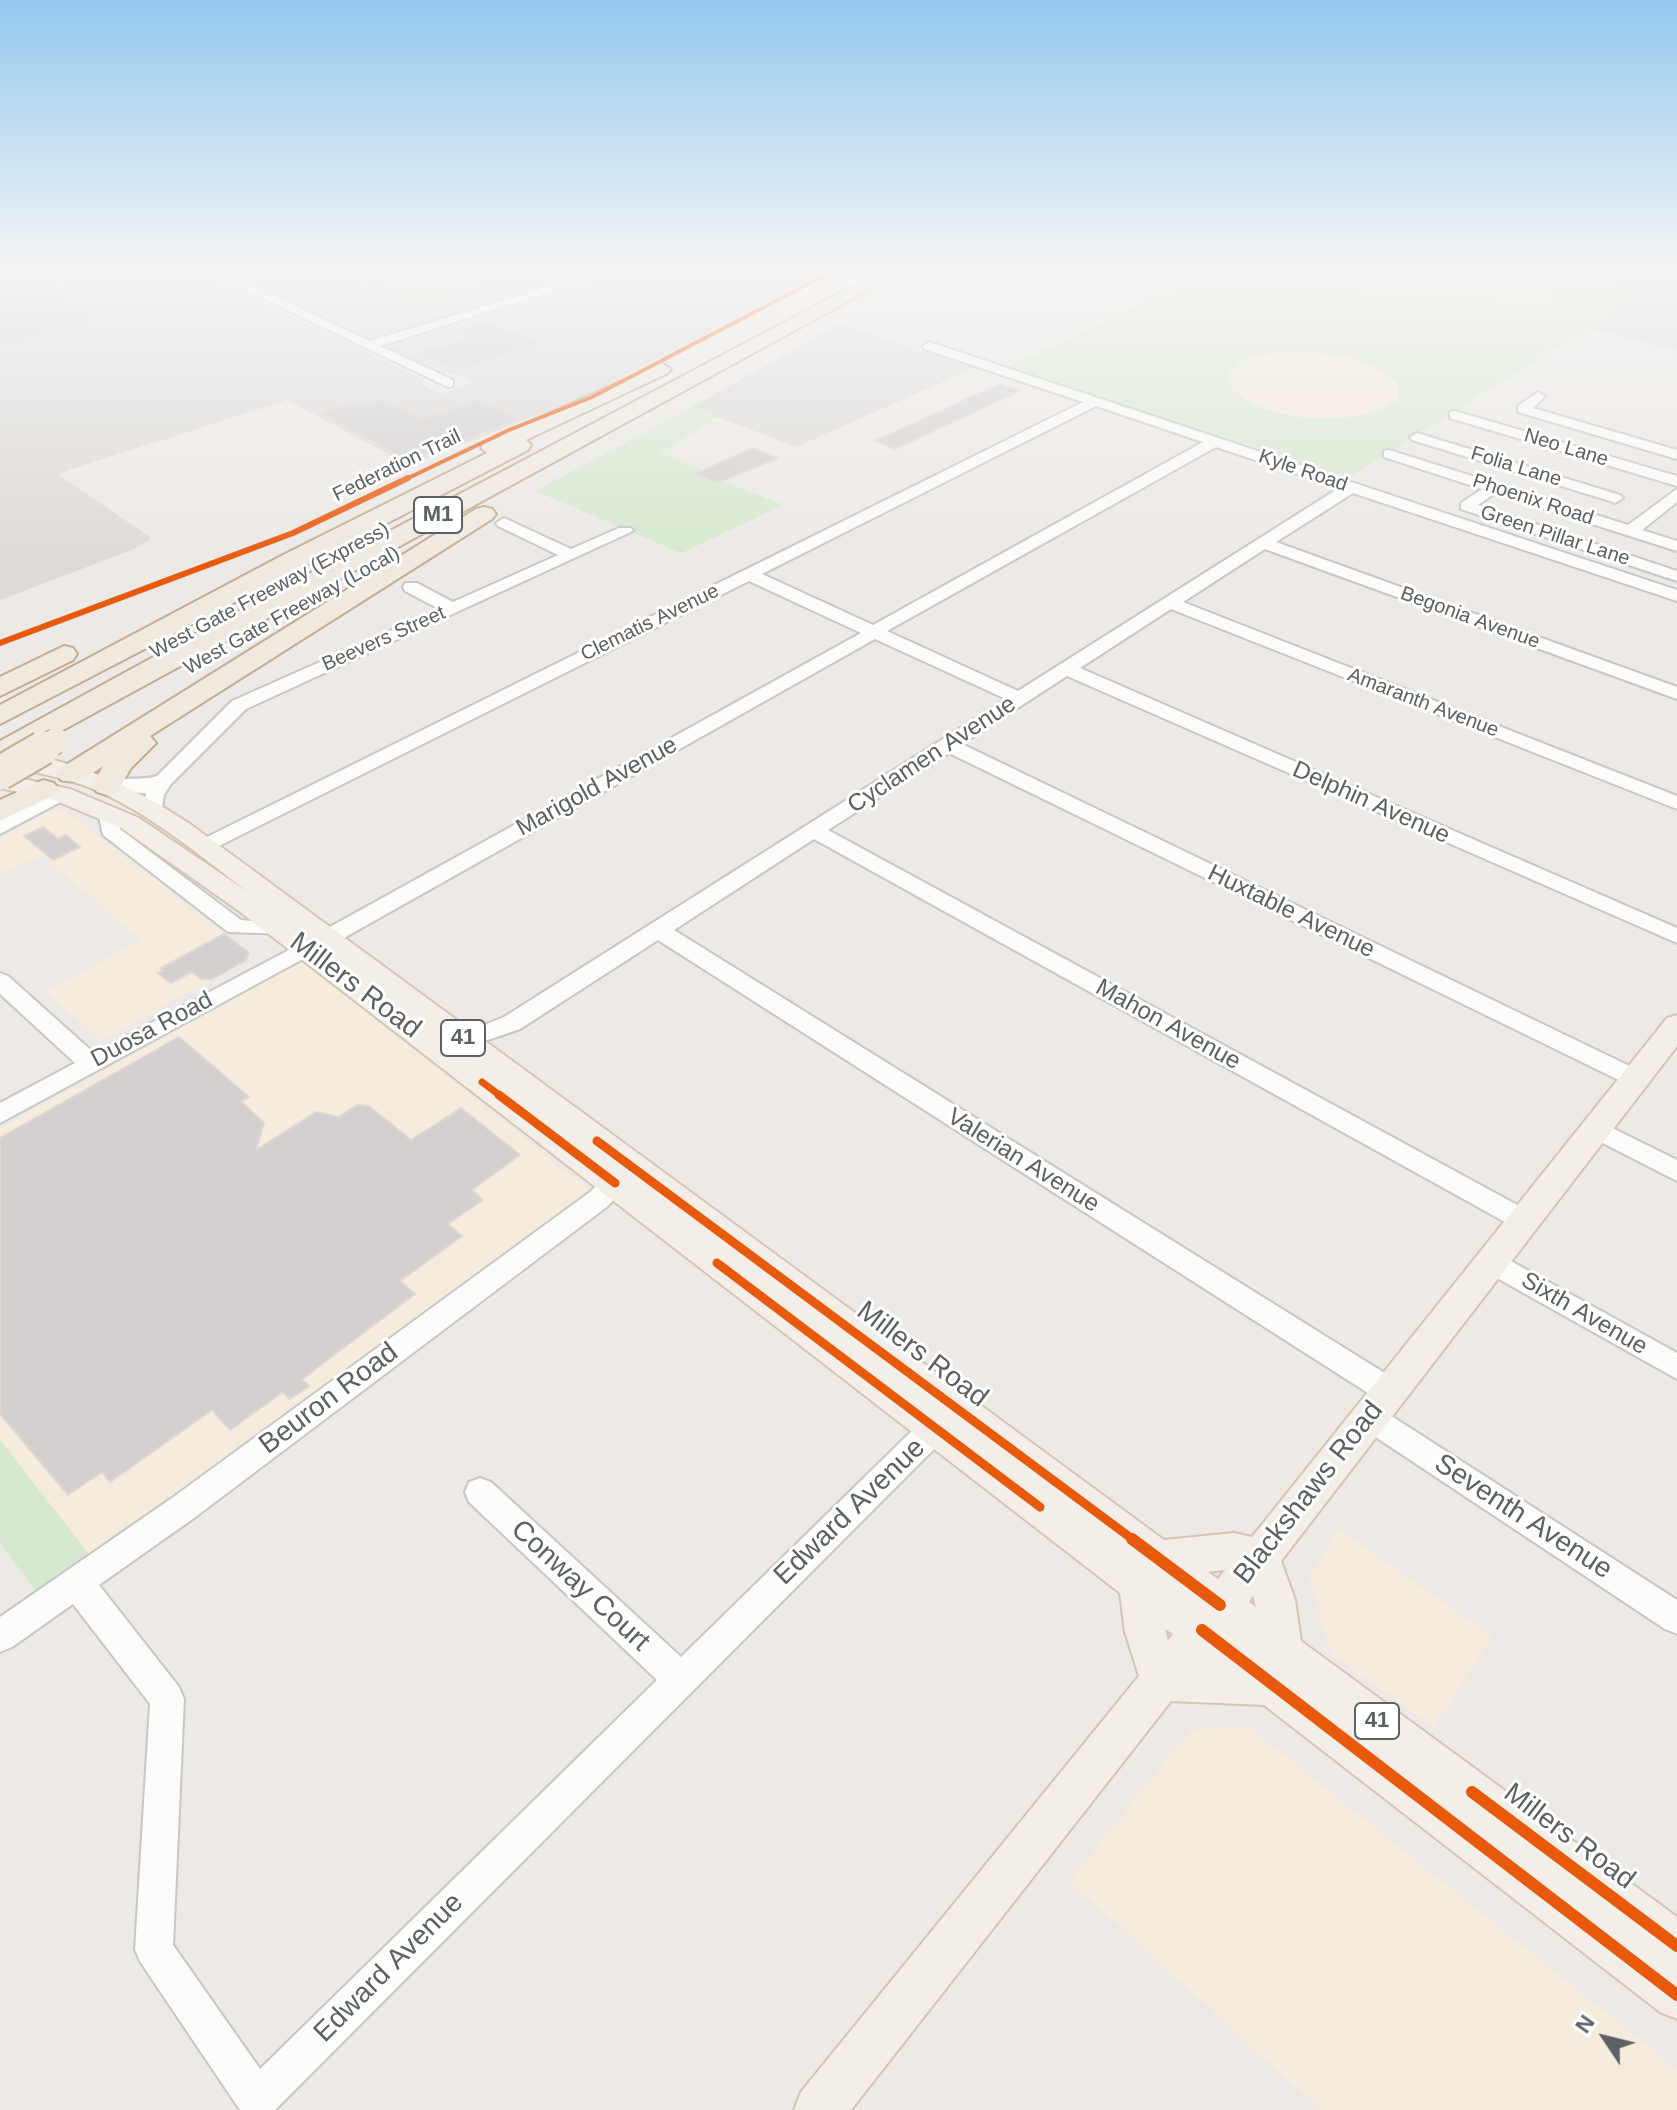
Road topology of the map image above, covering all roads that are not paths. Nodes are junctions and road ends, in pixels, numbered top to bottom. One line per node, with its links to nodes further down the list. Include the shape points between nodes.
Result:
1 (414, 366): 8 (street)
2 (666, 366): 7 (highway, West Gate Freeway (Local) / M1)
3 (699, 366): 40 (highway, West Gate Freeway (Express) / M1)
4 (715, 366): 40 (highway, West Gate Freeway (Express) / M1)
5 (742, 366): 16 (highway, West Gate Freeway (Local) / M1)
6 (991, 366): 10 (street, Kyle Road)
7 (661, 369): 37 (highway, via 368,504); 40 (highway, West Gate Freeway (Local) / M1, via 292,560)
8 (448, 383)
9 (1538, 396): 15 (street, via 1523,409)
10 (1096, 401): 13 (street, Kyle Road); 28 (street, Clematis Avenue)
11 (1455, 415): 17 (street, Neo Lane)
12 (1417, 437): 21 (street, Folia Lane, via 1620,493)
13 (1216, 441): 18 (street, Kyle Road); 34 (street, Marigold Avenue)
14 (1389, 454): 19 (street, Phoenix Road)
15 (1677, 455)
16 (559, 466): 35 (highway); 40 (highway, West Gate Freeway (Local) / M1)
17 (1677, 481)
18 (1351, 487): 25 (street, Cyclamen Avenue); 31 (street, Kyle Road)
19 (1494, 487): 21 (street, Phoenix Road); 29 (street, Green Pillar Lane, via 1466,506)
20 (1677, 494): 24 (street)
21 (1589, 518): 24 (street, Phoenix Road)
22 (504, 523): 27 (street)
23 (625, 531): 27 (street, Beevers Street)
24 (1630, 531): 26 (street, Phoenix Road)
25 (1263, 543): 32 (street, Cyclamen Avenue); 38 (street, Begonia Avenue)
26 (1677, 546)
27 (570, 555): 33 (street, Beevers Street)
28 (748, 574): 34 (street); 52 (street, Clematis Avenue)
29 (1677, 576)
30 (411, 587): 33 (street)
31 (1677, 596)
32 (1170, 603): 36 (street, Cyclamen Avenue); 47 (street, Amaranth Avenue)
33 (452, 609): 43 (street, Beevers Street, via 233,708)
34 (874, 632): 39 (street); 55 (street, Marigold Avenue)
35 (284, 643): 45 (highway); 46 (highway, via 127,754)
36 (1066, 669): 39 (street, Cyclamen Avenue); 54 (street, Delphin Avenue)
37 (0, 688)
38 (1677, 693)
39 (1020, 699): 41 (street, Cyclamen Avenue)
40 (13, 739): 42 (highway, West Gate Freeway (Local) / M1, bridge); 45 (main road, Millers Road / 41)
41 (948, 745): 51 (street, Cyclamen Avenue); 62 (street, Huxtable Avenue)
42 (0, 773)
43 (164, 780): 46 (street); 48 (street, Beevers Street, via 154,795)
44 (0, 781): 45 (main road, Millers Road / 41)
45 (58, 786): 46 (main road, Millers Road / 41); 49 (highway); 50 (street)
46 (108, 799): 48 (main road, Millers Road / 41); 55 (main road, Millers Road / 41, via 279,929)
47 (1677, 803)
48 (154, 811): 52 (main road, Millers Road / 41)
49 (0, 812)
50 (0, 828)
51 (814, 831): 53 (street, Cyclamen Avenue); 68 (street, Mahon Avenue)
52 (204, 846): 55 (main road, Millers Road / 41)
53 (658, 930): 57 (street, Cyclamen Avenue); 71 (street, Valerian Avenue)
54 (1677, 936)
55 (316, 943): 59 (main road, Millers Road / 41); 60 (street, Duosa Road); 67 (main road, Millers Road / 41)
56 (0, 981): 60 (street)
57 (512, 1023): 59 (street, Cyclamen Avenue, via 485,1033); 61 (street, via 496,1047)
58 (1677, 1025): 62 (main road, Blackshaws Road)
59 (449, 1028): 61 (main road, Millers Road / 41)
60 (90, 1063): 63 (street, Duosa Road)
61 (508, 1072): 65 (main road, Millers Road / 41)
62 (1635, 1079): 64 (main road, Blackshaws Road)
63 (0, 1114)
64 (1596, 1129): 66 (street); 68 (main road, Blackshaws Road)
65 (597, 1141): 67 (street, via 613,1167); 75 (main road, Millers Road / 41)
66 (1677, 1171)
67 (615, 1183): 72 (main road, Millers Road / 41); 76 (street, Beuron Road)
68 (1523, 1220): 69 (main road, Blackshaws Road)
69 (1491, 1261): 70 (street, Sixth Avenue); 71 (main road, Blackshaws Road)
70 (1677, 1367)
71 (1379, 1404): 74 (main road, Blackshaws Road); 78 (street, Seventh Avenue)
72 (934, 1429): 75 (main road, Millers Road / 41); 81 (street, Edward Avenue)
73 (480, 1492): 81 (street, Conway Court)
74 (1260, 1557): 75 (main road, via 1234,1551); 77 (main road, Blackshaws Road); 80 (main road, via 1275,1600)
75 (1149, 1571): 77 (main road, Millers Road / 41); 82 (main road, via 1139,1604)
76 (77, 1583): 79 (street, Beuron Road); 81 (street, Edward Avenue, via 167,1699 154,1950 257,2100)
77 (1211, 1617): 80 (main road, Millers Road / 41); 82 (main road, Blackshaws Road)
78 (1677, 1618)
79 (0, 1636)
80 (1277, 1668): 82 (main road); 83 (main road, Millers Road / 41); 84 (main road, Millers Road / 41)
81 (680, 1679)
82 (1161, 1680): 85 (main road, Blackshaws Road)
83 (1677, 1946)
84 (1677, 1995)
85 (819, 2110)

